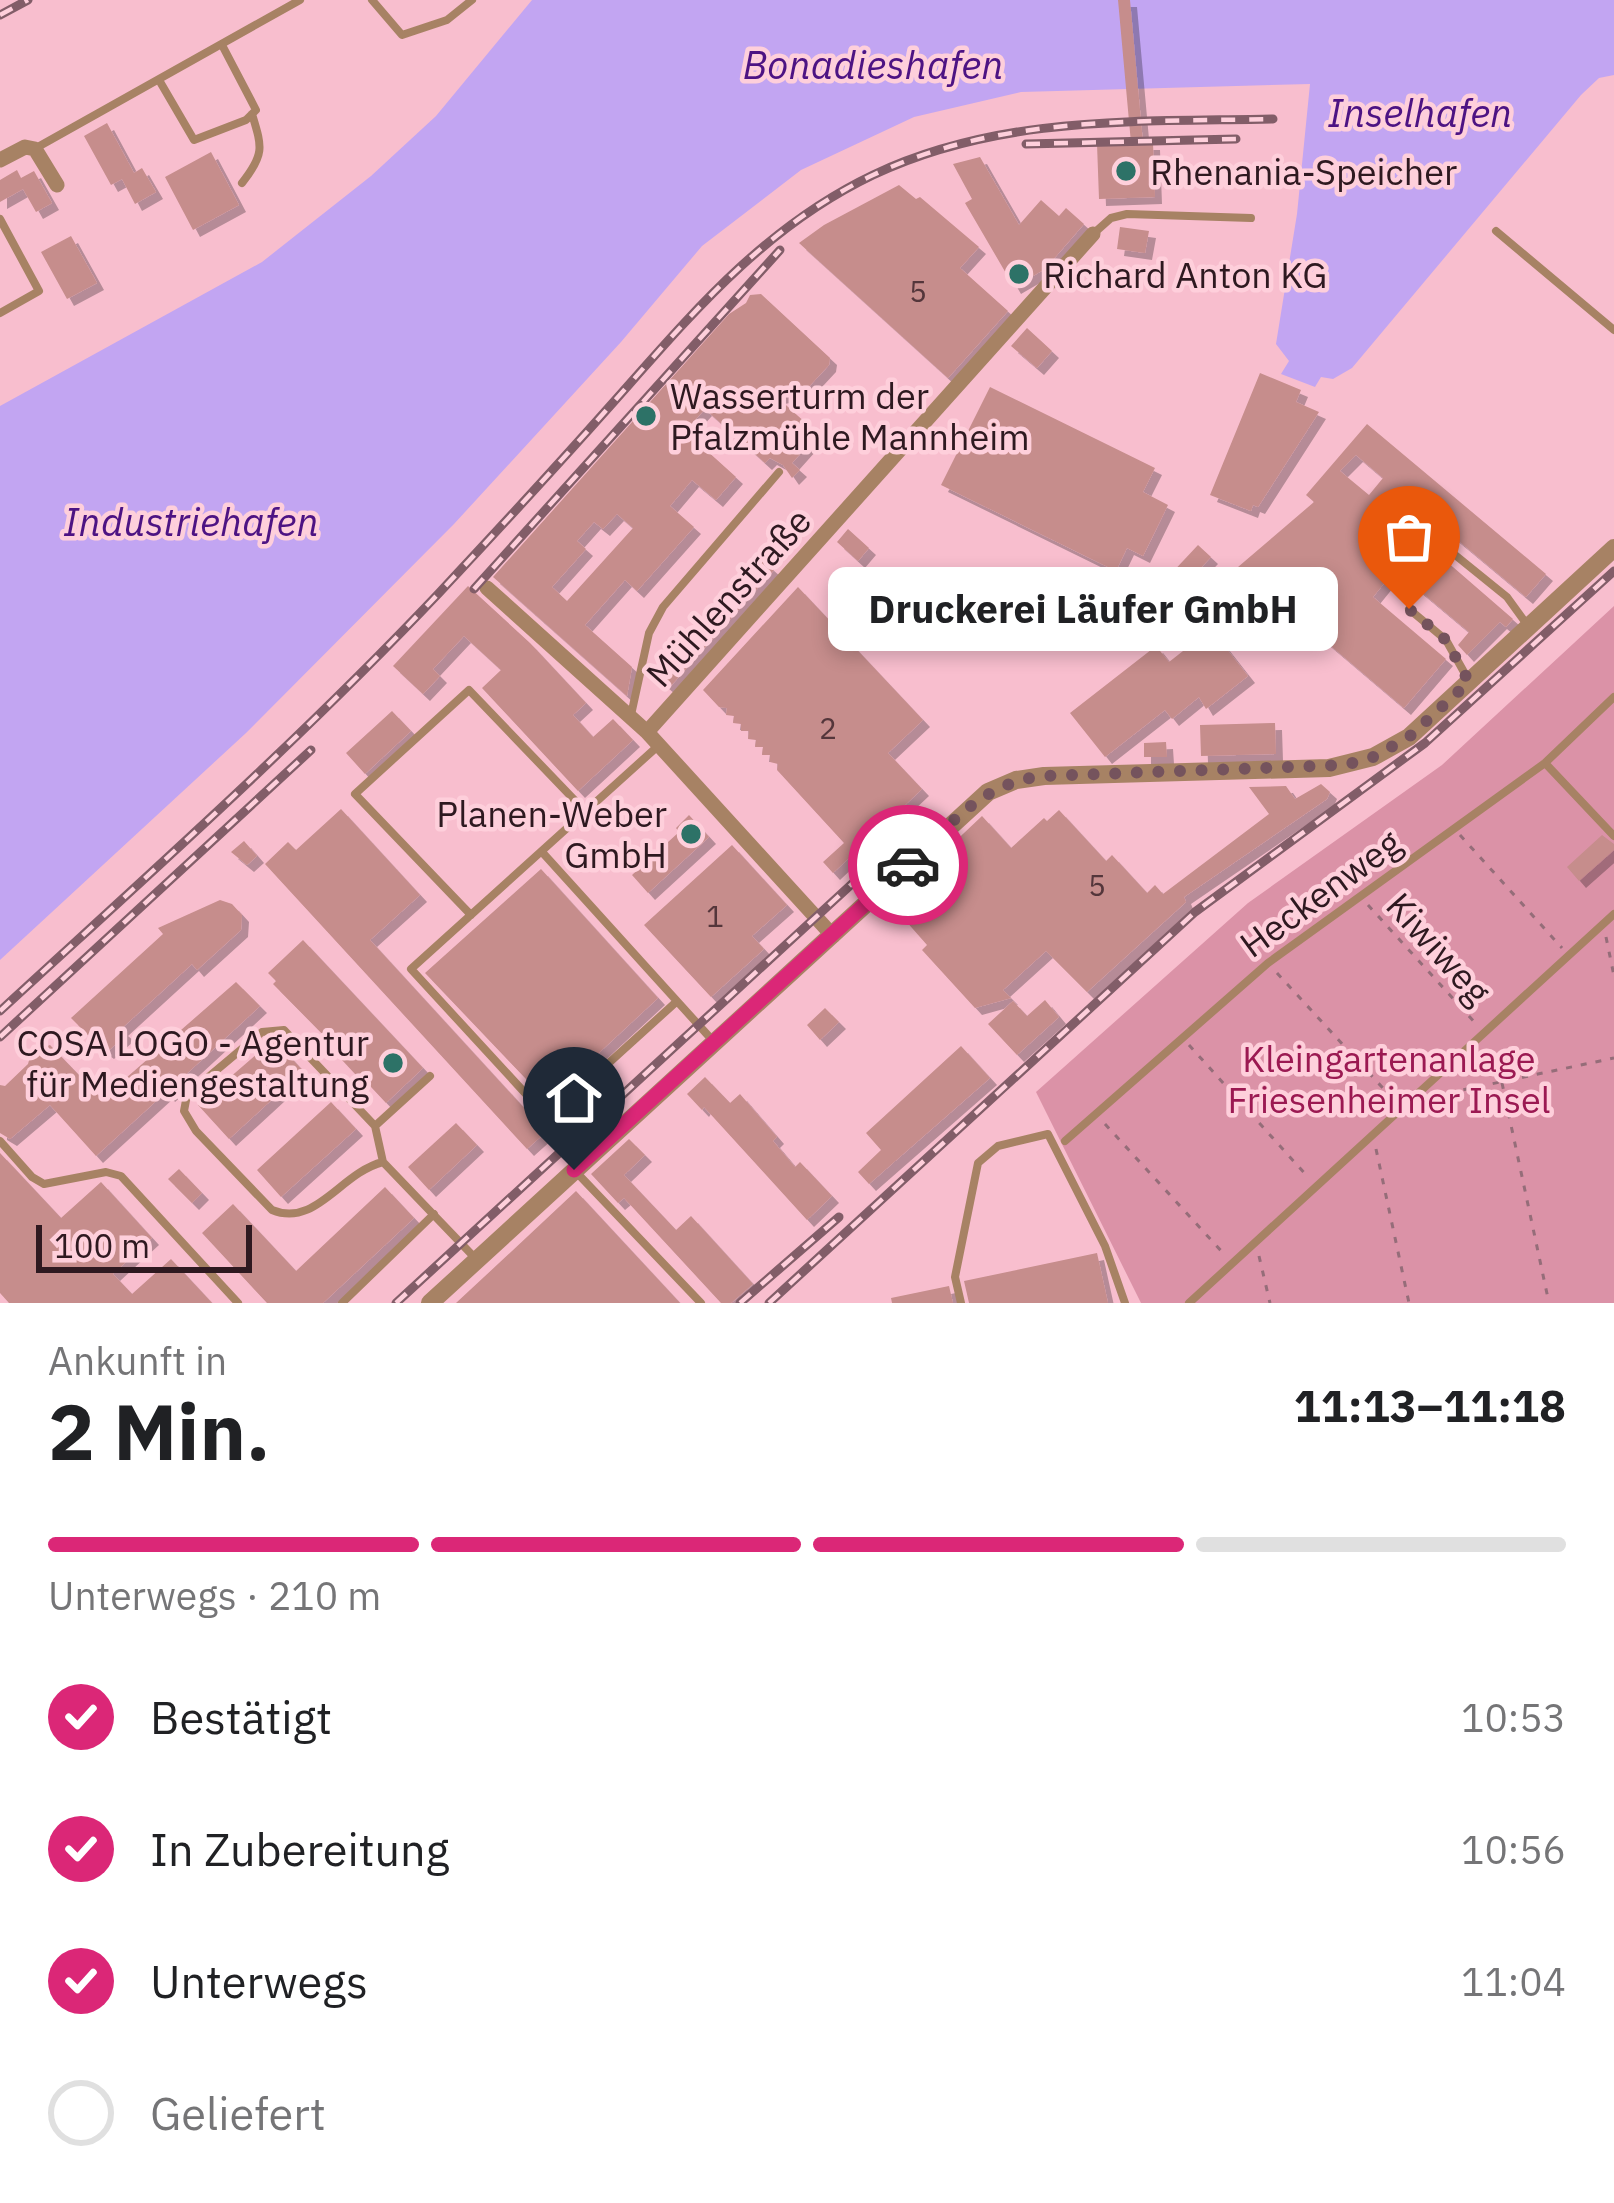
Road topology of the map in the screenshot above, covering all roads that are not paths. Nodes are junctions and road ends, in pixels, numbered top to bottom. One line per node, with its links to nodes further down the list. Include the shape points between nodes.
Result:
1 (301, 0): 4 (lane)
2 (372, 0): 3 (lane, via 402,34 447,20)
3 (472, 0)
4 (222, 45): 5 (lane); 6 (lane)
5 (159, 80): 6 (lane, via 194,140); 7 (lane)
6 (252, 114): 9 (lane, via 262,144)
7 (35, 149): 8 (street); 10 (street)
8 (0, 160)
9 (242, 183)
10 (57, 184)
11 (1251, 218): 14 (lane, via 1127,214)
12 (0, 220): 15 (lane, via 39,291)
13 (1496, 232): 16 (lane)
14 (1093, 234): 26 (street, Mühlenstraße)
15 (0, 314)
16 (1613, 328)
17 (779, 472): 25 (lane, via 663,607)
18 (1402, 512): 22 (lane, via 1507,597)
19 (1614, 548): 22 (street)
20 (487, 587): 25 (street)
21 (1409, 609): 23 (lane, via 1446,640)
22 (1529, 627): 23 (street)
23 (1469, 682): 34 (street, via 1409,737 1345,765 1044,776 1000,785)
24 (1614, 698): 28 (lane, Heckenweg)
25 (630, 717): 26 (street)
26 (647, 732): 27 (street)
27 (659, 745): 29 (lane); 34 (street)
28 (1545, 763): 30 (lane); 39 (lane, Heckenweg, via 1268,963)
29 (585, 811): 31 (lane); 33 (lane, via 469,690 371,779 355,794)
30 (1614, 836)
31 (542, 852): 33 (lane); 35 (lane)
32 (1614, 914): 51 (lane)
33 (471, 915): 35 (lane, via 411,969 548,1118)
34 (833, 936): 36 (street)
35 (675, 1003): 36 (lane)
36 (714, 1042): 42 (street)
37 (430, 1076): 38 (lane)
38 (376, 1126): 41 (lane); 41 (lane, via 284,1030 262,1032 187,1095 184,1111 272,1210 288,1217)
39 (1065, 1141)
40 (0, 1142): 45 (lane, via 44,1184 121,1176)
41 (383, 1162): 43 (lane)
42 (574, 1170): 44 (street); 48 (lane)
43 (434, 1214): 44 (lane); 46 (lane)
44 (477, 1260): 47 (street)
45 (238, 1303)
46 (342, 1303)
47 (430, 1303)
48 (701, 1303)
49 (961, 1303): 50 (lane, via 955,1276 978,1163 998,1146 1048,1134)
50 (1125, 1303)
51 (1189, 1303)

